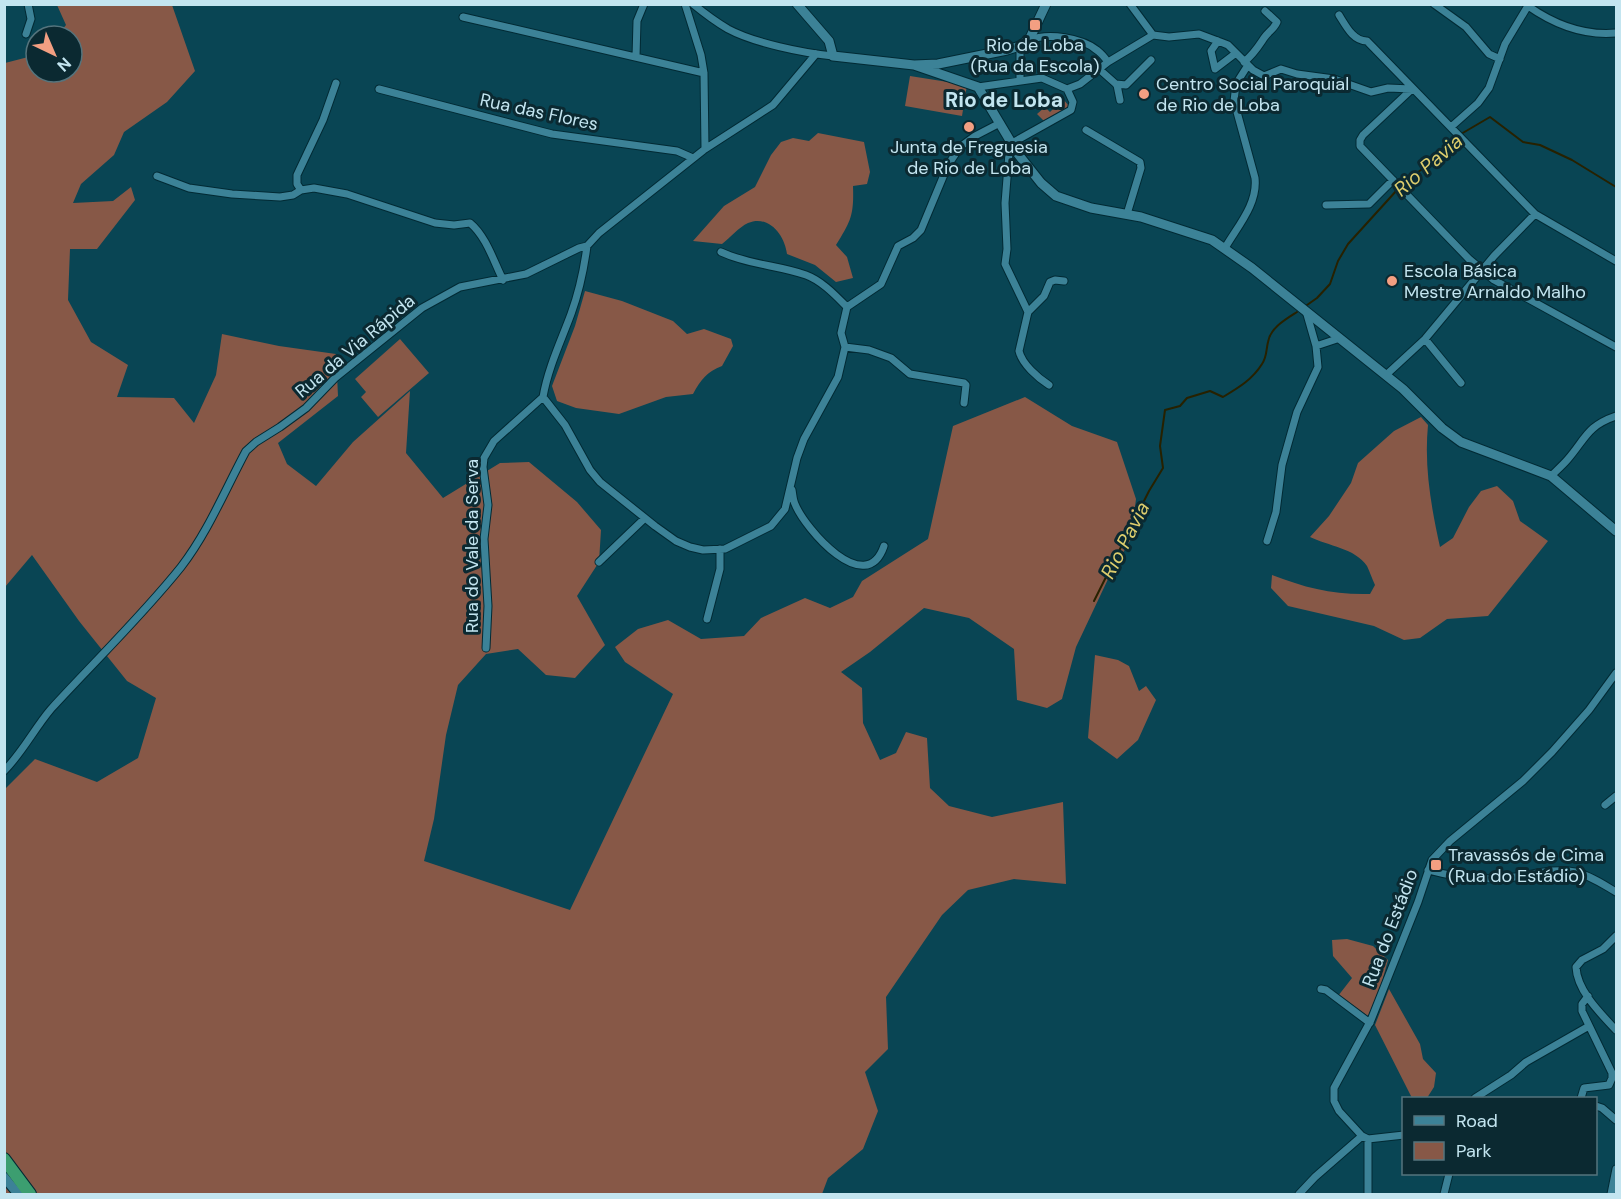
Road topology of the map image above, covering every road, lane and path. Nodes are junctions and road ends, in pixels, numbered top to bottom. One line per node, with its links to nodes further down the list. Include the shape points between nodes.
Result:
1 (28, 4): 13 (street)
2 (644, 4): 21 (street, via 637,21)
3 (685, 4): 28 (street)
4 (693, 4): 19 (street, via 745,37)
5 (797, 4): 20 (street, via 829,41)
6 (1046, 4): 17 (street, via 1034,32)
7 (1130, 4): 15 (street)
8 (1434, 4): 22 (street, via 1466,27 1489,54)
9 (1528, 5): 14 (street, via 1564,27); 22 (street)
10 (1265, 11): 25 (street, via 1276,26)
11 (1339, 15): 35 (street, via 1354,36 1367,41)
12 (463, 17): 21 (street)
13 (29, 24)
14 (1617, 33)
15 (1153, 34): 16 (street, via 1198,34); 24 (street)
16 (1218, 41): 18 (street); 18 (street, via 1211,51 1215,69)
17 (1023, 43): 24 (street, via 1049,36 1087,44); 26 (street); 29 (street)
18 (1236, 53): 25 (street)
19 (816, 54): 20 (street); 41 (street, Rua da Via Rápida, via 773,105)
20 (833, 56): 26 (street)
21 (636, 57): 28 (street)
22 (1500, 59): 39 (street, via 1484,96)
23 (1151, 60): 31 (street, via 1126,85)
24 (1108, 62): 27 (street)
25 (1246, 63): 35 (street, via 1260,75 1269,76 1281,69 1334,79 1371,92); 50 (street, via 1236,84 1234,100 1256,188 1252,203)
26 (938, 68): 32 (street)
27 (1099, 69): 31 (street); 34 (street)
28 (704, 73): 41 (street)
29 (1020, 80): 32 (street); 34 (street, via 1042,78)
30 (336, 83): 45 (street, via 297,175)
31 (1116, 84): 36 (street)
32 (978, 87): 37 (street)
33 (379, 89): 42 (street, Rua das Flores, via 552,134 677,151)
34 (1067, 89): 40 (street, via 1073,102 1071,110)
35 (1412, 89): 39 (street); 44 (street, via 1359,140 1360,146)
36 (1120, 100)
37 (1000, 123): 40 (street); 56 (street, via 960,147 948,165 921,230 898,246 881,284)
38 (1086, 130): 47 (street, via 1140,162)
39 (1453, 130): 48 (street)
40 (1013, 145): 47 (street, via 1041,183 1056,196 1091,208); 58 (street, via 1005,203 1005,264)
41 (705, 149): 42 (street, Rua da Via Rápida)
42 (693, 158): 49 (street, Rua da Via Rápida)
43 (157, 176): 45 (street, via 189,188 224,194 280,196)
44 (1393, 180): 46 (street, via 1369,204); 53 (street)
45 (301, 190): 54 (street, via 314,188 347,194 447,225 471,223)
46 (1326, 205)
47 (1127, 214): 50 (street, via 1203,236)
48 (1535, 214): 52 (street); 53 (street)
49 (587, 246): 54 (street, Rua da Via Rápida, via 526,274); 67 (street, via 572,312)
50 (1225, 248): 57 (street)
51 (721, 252): 56 (street, via 807,276)
52 (1617, 261)
53 (1482, 270): 60 (street); 63 (street)
54 (503, 280): 81 (street, Rua da Via Rápida, via 460,287 422,308 335,378 306,408 246,451 182,566 50,711)
55 (1064, 281): 58 (street, via 1050,282 1044,296)
56 (846, 307): 62 (street, via 841,333)
57 (1306, 311): 59 (street); 61 (street)
58 (1028, 312): 66 (street, via 1020,356)
59 (1340, 338): 61 (street); 64 (street)
60 (1425, 339): 64 (street); 65 (street)
61 (1316, 346): 74 (street, via 1318,367 1294,423)
62 (845, 347): 68 (street, via 891,358 910,374 963,383); 71 (street, via 838,377 804,439)
63 (1617, 347)
64 (1386, 375): 70 (street, via 1461,442)
65 (1461, 383)
66 (1049, 385)
67 (543, 397): 72 (street, via 600,482); 79 (street, Rua do Vale da Serva, via 494,441 484,458 488,505 484,539)
68 (964, 403)
69 (1617, 416): 70 (street, via 1585,434)
70 (1551, 476): 73 (street)
71 (791, 488): 75 (street, via 795,505 806,521 829,548 849,562 867,566 879,557); 76 (street, via 785,509 771,526)
72 (645, 518): 76 (street, via 690,547); 77 (street)
73 (1617, 531)
74 (1267, 541)
75 (884, 546)
76 (720, 549): 78 (street, via 720,568)
77 (599, 562)
78 (707, 619)
79 (486, 648)
80 (1617, 673): 84 (street, Rua do Estádio, via 1552,752 1436,854)
81 (4, 771)
82 (1617, 796): 83 (street)
83 (1605, 805)
84 (1428, 870): 85 (street, via 1490,879 1575,872); 89 (street, Rua do Estádio)
85 (1617, 892)
86 (1617, 936): 88 (street, via 1576,967)
87 (1321, 989): 89 (street)
88 (1588, 996): 90 (street, via 1582,1011); 91 (street)
89 (1370, 1023): 97 (street, Rua do Estádio, via 1334,1088 1339,1111)
90 (1589, 1026): 92 (street, via 1526,1062); 93 (street, via 1612,1078 1609,1085 1584,1088)
91 (1617, 1030)
92 (1477, 1097)
93 (1581, 1097)
94 (1597, 1106): 95 (street)
95 (1617, 1120)
96 (1402, 1135): 97 (street)
97 (1365, 1138): 104 (street); 105 (street)
98 (4, 1159): 103 (highway)
99 (1617, 1169): 107 (street)
100 (1449, 1175): 106 (street)
101 (4, 1177): 102 (street)
102 (18, 1194)
103 (30, 1194)
104 (1299, 1194)
105 (1368, 1194)
106 (1444, 1194)
107 (1611, 1194)

